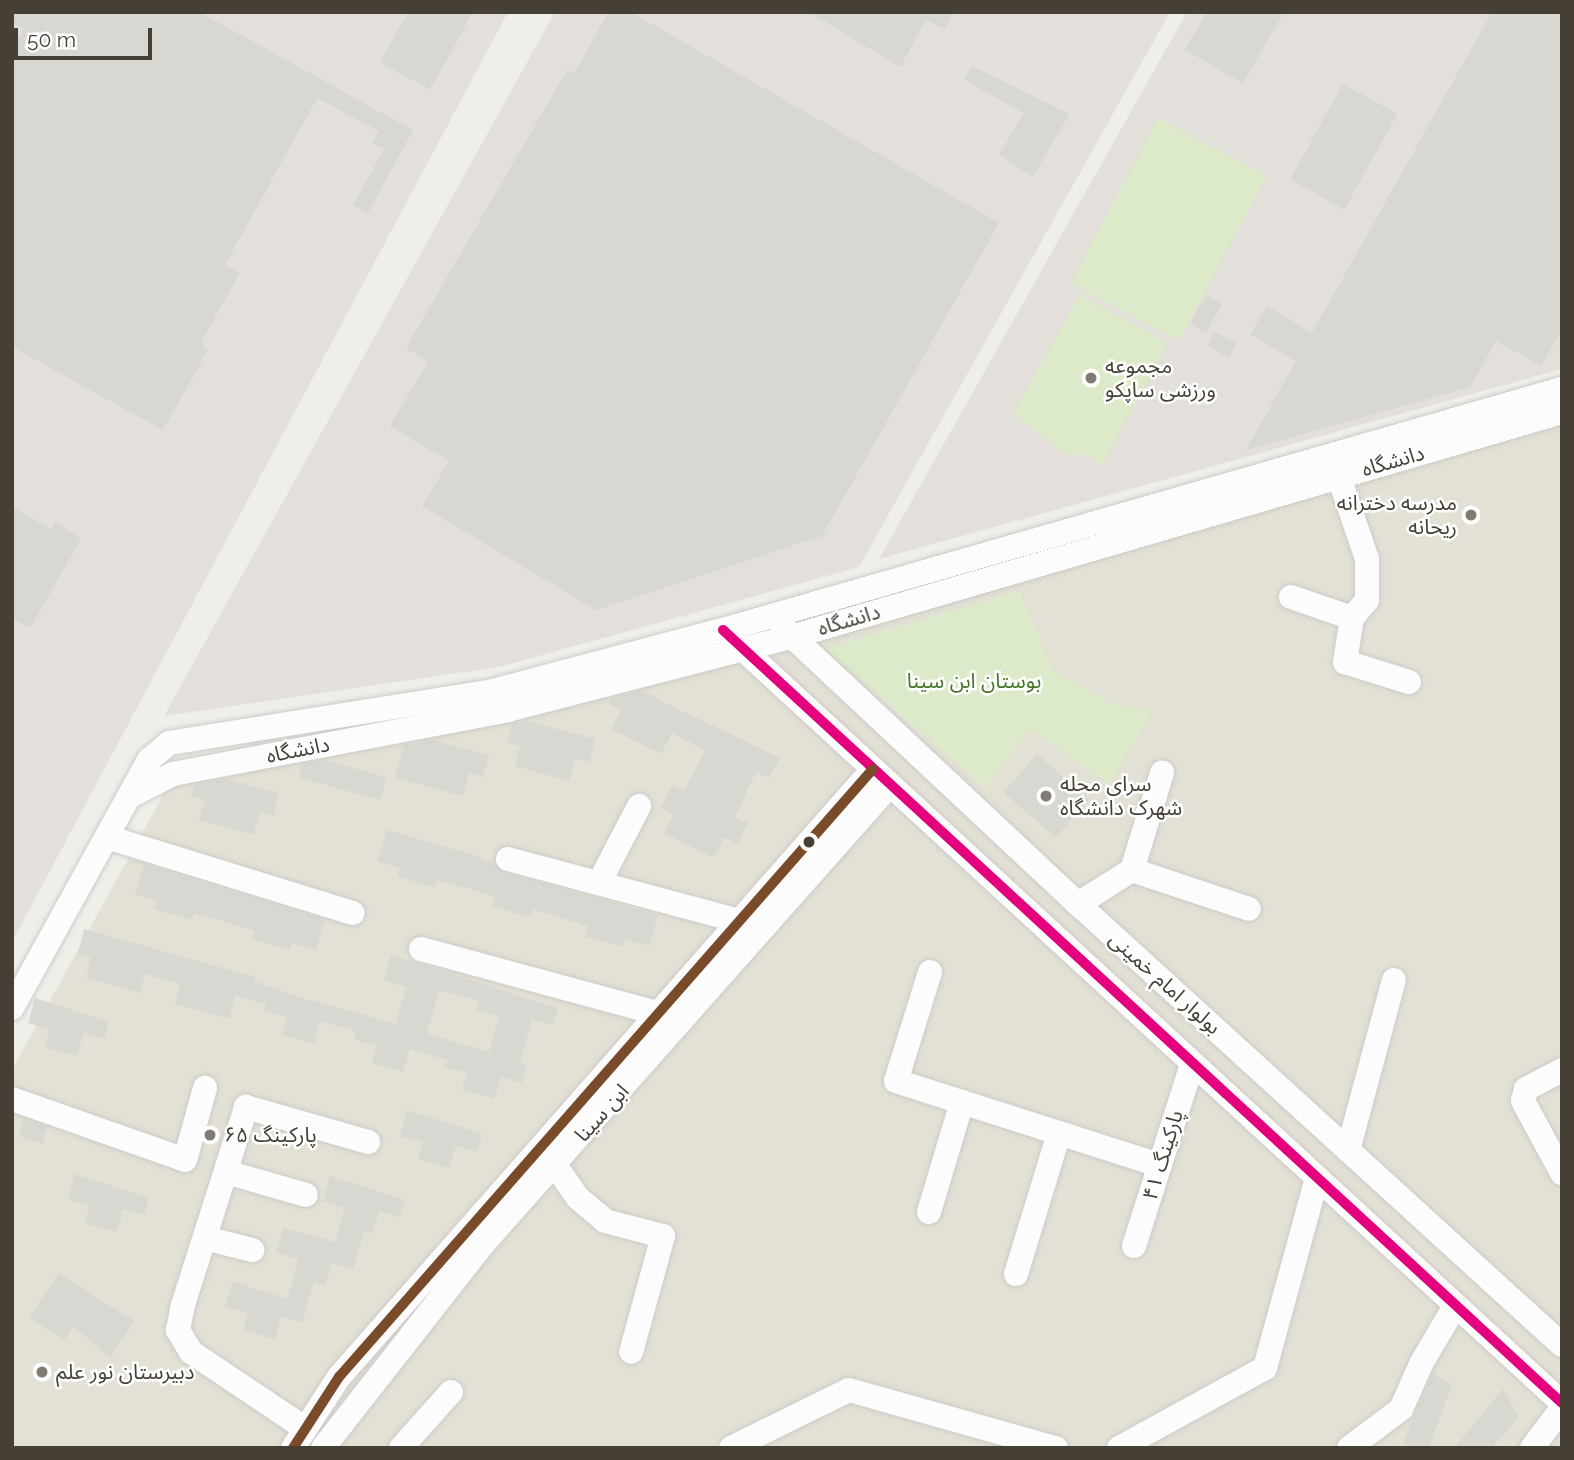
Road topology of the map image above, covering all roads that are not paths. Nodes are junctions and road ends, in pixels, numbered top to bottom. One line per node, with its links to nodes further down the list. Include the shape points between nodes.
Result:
1 (1562, 389): 5 (street, دانشگاه)
2 (1562, 412): 3 (street, دانشگاه)
3 (1339, 477): 6 (street, via 1367,559 1367,600); 7 (street, دانشگاه)
4 (1291, 597): 6 (street)
5 (773, 616): 7 (street, بولوار امام خمینی); 8 (street, دانشگاه)
6 (1352, 618): 9 (street, via 1345,662)
7 (791, 637): 8 (street, دانشگاه); 18 (street, بولوار امام خمینی)
8 (732, 639): 11 (street, بولوار امام خمینی, via 811,707); 12 (street, دانشگاه, via 508,710 173,774); 12 (street, دانشگاه, via 493,691 169,743 155,750)
9 (1409, 682)
10 (1162, 773): 16 (street)
11 (881, 778): 21 (street, ابن سینا); 27 (street, بولوار امام خمینی); 36 (street, ابن سینا)
12 (130, 796): 14 (street)
13 (639, 806): 17 (street)
14 (107, 837): 20 (street); 25 (street)
15 (508, 859): 17 (street)
16 (1132, 870): 18 (street); 19 (street)
17 (599, 883): 21 (street)
18 (1078, 904): 34 (street, بولوار امام خمینی)
19 (1249, 909)
20 (353, 913)
21 (740, 921): 26 (street, ابن سینا)
22 (421, 949): 26 (street)
23 (930, 972): 31 (street, via 896,1081)
24 (1394, 980): 34 (street)
25 (12, 1008)
26 (660, 1014): 52 (street, ابن سینا, via 339,1377)
27 (1192, 1064): 35 (street, پارکینگ ۴۱); 39 (street, بولوار امام خمینی)
28 (1562, 1070): 38 (street, via 1526,1089 1523,1101)
29 (205, 1088): 30 (street, via 185,1160)
30 (12, 1099)
31 (962, 1102): 32 (street); 41 (street)
32 (1059, 1133): 35 (street); 45 (street)
33 (368, 1142): 37 (street, via 246,1107)
34 (1348, 1150): 47 (street, بولوار امام خمینی)
35 (1160, 1165): 43 (street, پارکینگ ۴۱)
36 (555, 1166): 48 (street, via 578,1198 605,1221 663,1236); 53 (street, ابن سینا, via 396,1350)
37 (226, 1172): 40 (street); 42 (street)
38 (1562, 1173)
39 (1317, 1178): 46 (street, بولوار امام خمینی); 57 (street, via 1265,1368)
40 (306, 1195)
41 (929, 1212)
42 (205, 1238): 44 (street); 52 (street, via 178,1330 191,1352)
43 (1134, 1246)
44 (252, 1250)
45 (1016, 1274)
46 (1455, 1306): 50 (street, بولوار امام خمینی); 58 (street, via 1401,1409)
47 (1562, 1345)
48 (631, 1352)
49 (451, 1392): 54 (street)
50 (1562, 1403)
51 (1562, 1408): 59 (street)
52 (298, 1437)
53 (323, 1448)
54 (401, 1448)
55 (731, 1448): 56 (street, via 849,1390)
56 (1056, 1448)
57 (1119, 1448)
58 (1349, 1448)
59 (1532, 1448)

